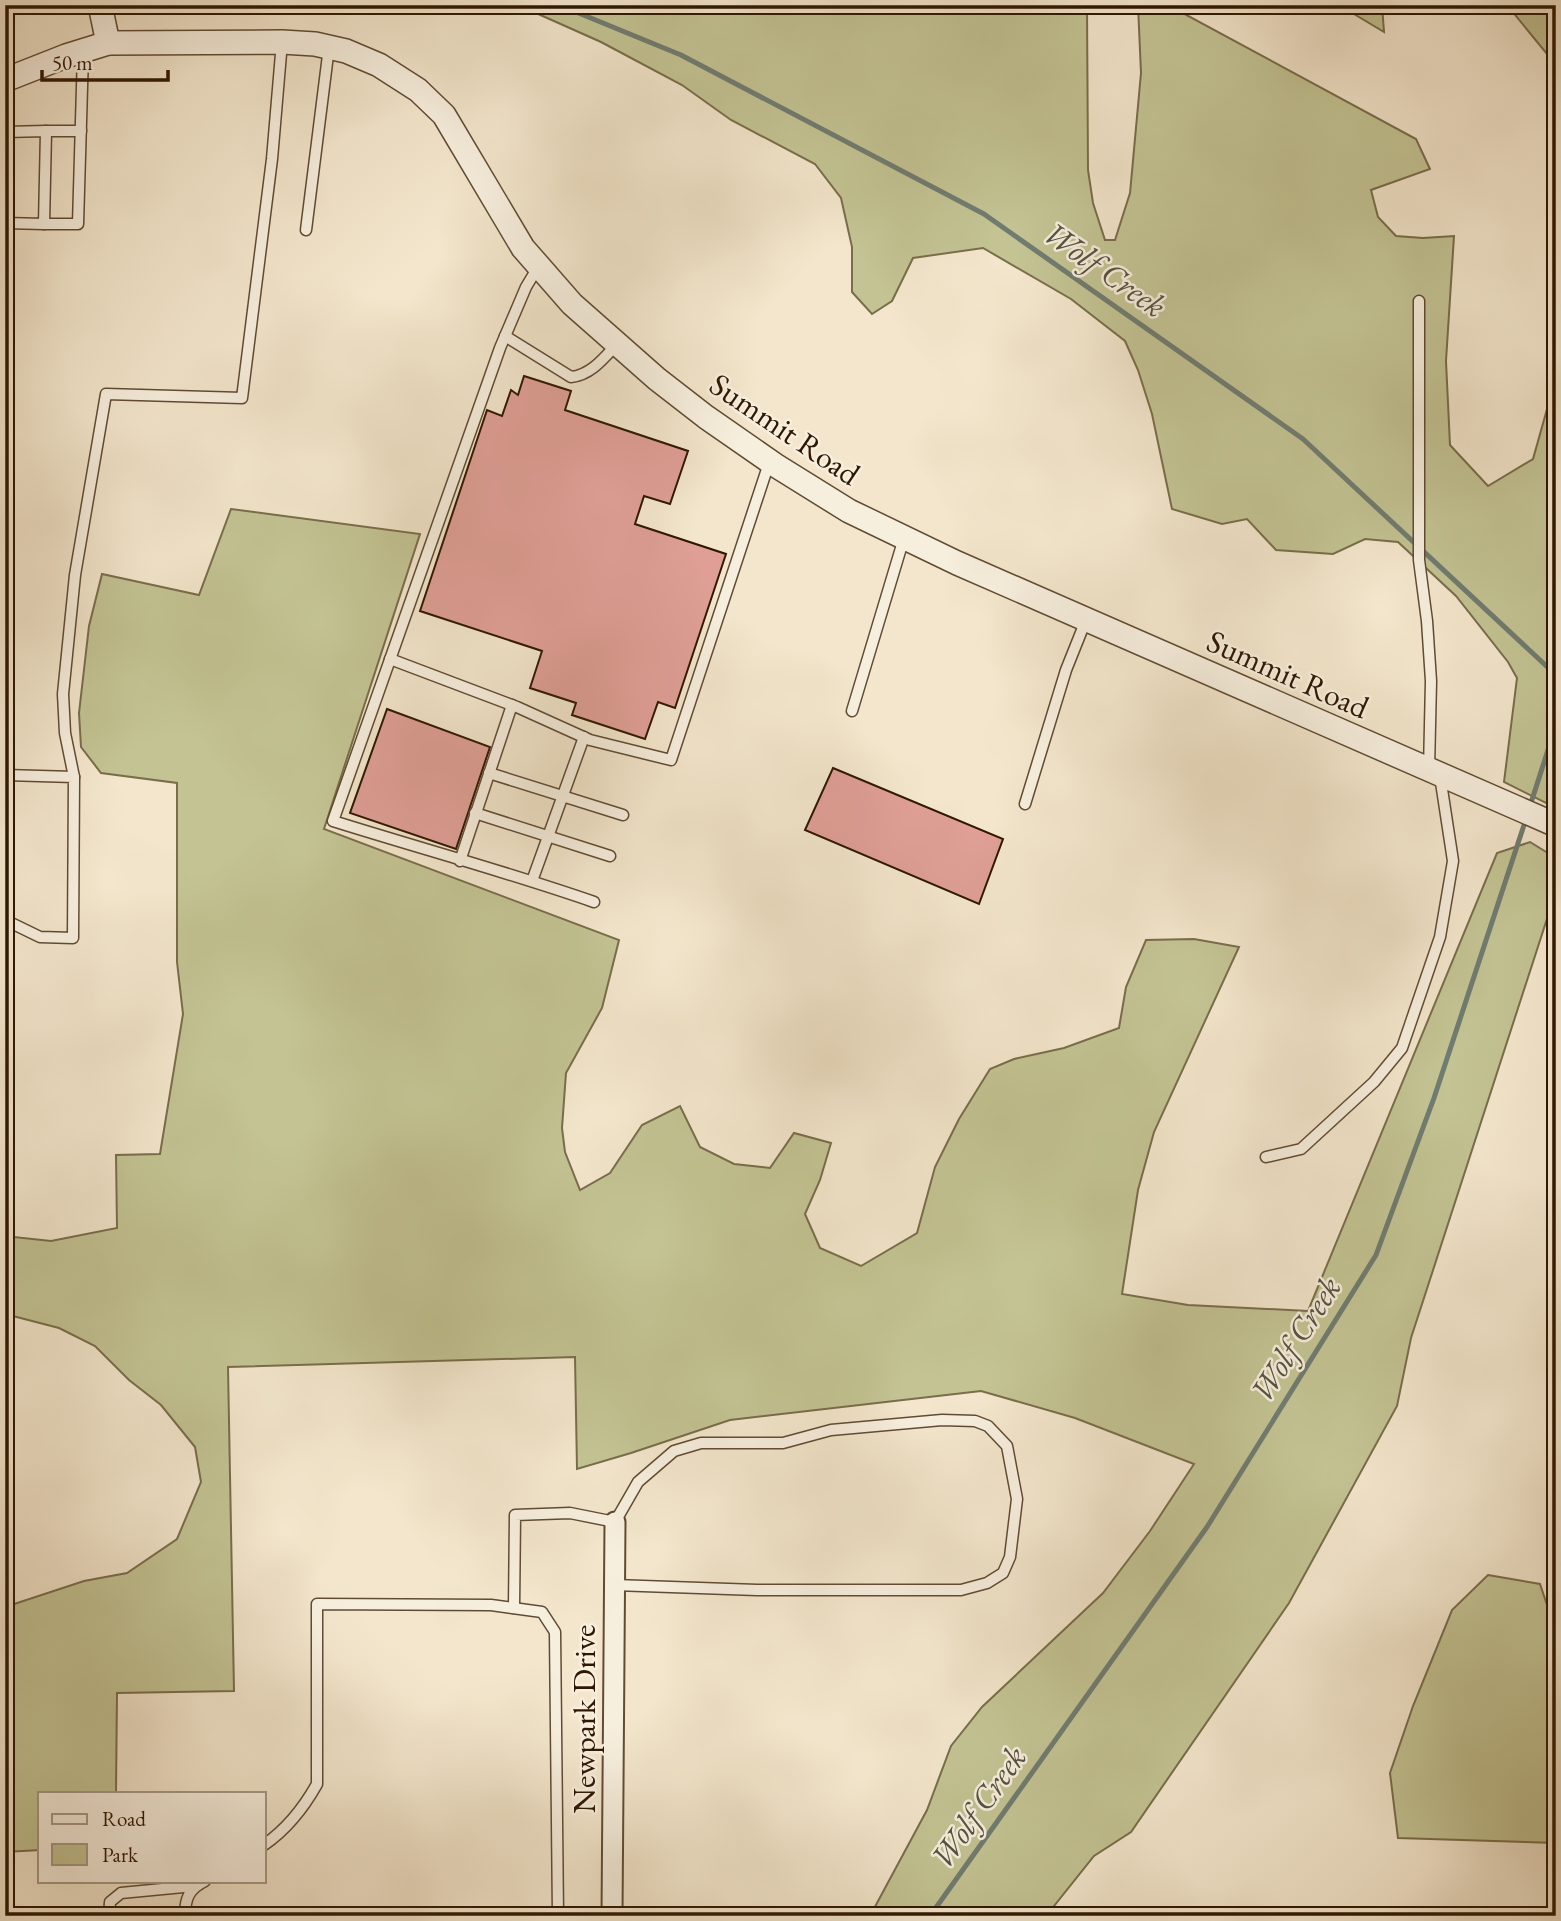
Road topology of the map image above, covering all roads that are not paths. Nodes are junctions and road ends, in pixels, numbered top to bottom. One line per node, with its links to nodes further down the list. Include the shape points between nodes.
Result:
1 (100, 5): 3 (street)
2 (282, 42): 3 (street, Summit Road); 4 (street, Summit Road); 27 (lane, via 242,398 106,394 75,575 63,694)
3 (108, 43): 5 (street, Summit Road)
4 (329, 47): 12 (lane); 13 (street, Summit Road, via 379,65 418,90 444,115)
5 (83, 50): 6 (street, Summit Road); 8 (lane)
6 (5, 80)
7 (46, 131): 8 (lane); 9 (lane); 11 (lane)
8 (81, 131): 11 (lane, via 78,224)
9 (5, 132)
10 (5, 223): 11 (lane)
11 (44, 224)
12 (306, 230)
13 (538, 267): 15 (lane); 16 (street, Summit Road)
14 (1419, 301): 25 (lane, via 1418,533)
15 (505, 336): 16 (lane, via 571,377 600,363); 20 (lane)
16 (617, 344): 17 (street, Summit Road, via 706,418)
17 (770, 462): 18 (street, Summit Road, via 849,511); 23 (lane, via 671,760)
18 (904, 537): 19 (street, Summit Road); 22 (lane)
19 (1086, 620): 25 (street, Summit Road); 29 (lane)
20 (390, 659): 21 (lane); 35 (lane, via 333,821)
21 (512, 705): 23 (lane); 24 (lane)
22 (852, 711)
23 (584, 737): 28 (lane)
24 (489, 773): 28 (lane); 30 (lane)
25 (1435, 773): 32 (street, Summit Road); 39 (lane, via 1453,861 1440,937 1402,1048 1374,1082 1301,1149)
26 (5, 775): 27 (lane)
27 (74, 777): 38 (lane, via 73,938 40,937)
28 (563, 796): 31 (lane); 33 (lane)
29 (1025, 804)
30 (475, 813): 33 (lane); 35 (lane)
31 (623, 815)
32 (1555, 825)
33 (547, 838): 34 (lane); 36 (lane)
34 (610, 856)
35 (460, 861): 36 (lane)
36 (532, 881): 37 (lane)
37 (594, 902)
38 (5, 920)
39 (1266, 1157)
40 (615, 1522): 41 (street, Newpark Drive); 41 (lane, via 638,1482 674,1451 701,1443 783,1443 831,1430 942,1420 975,1421 998,1436 1007,1446 1017,1499 1010,1558 1003,1573 961,1590); 42 (lane, via 570,1513 515,1515)
41 (614, 1585): 49 (street, Newpark Drive)
42 (514, 1608): 43 (lane, via 317,1604 317,1784 303,1808); 48 (lane, via 542,1612 555,1632)
43 (266, 1844)
44 (203, 1882): 45 (lane)
45 (194, 1886): 46 (lane, via 121,1893 110,1902); 47 (lane, via 187,1895)
46 (109, 1916)
47 (185, 1916)
48 (558, 1916)
49 (612, 1916)

